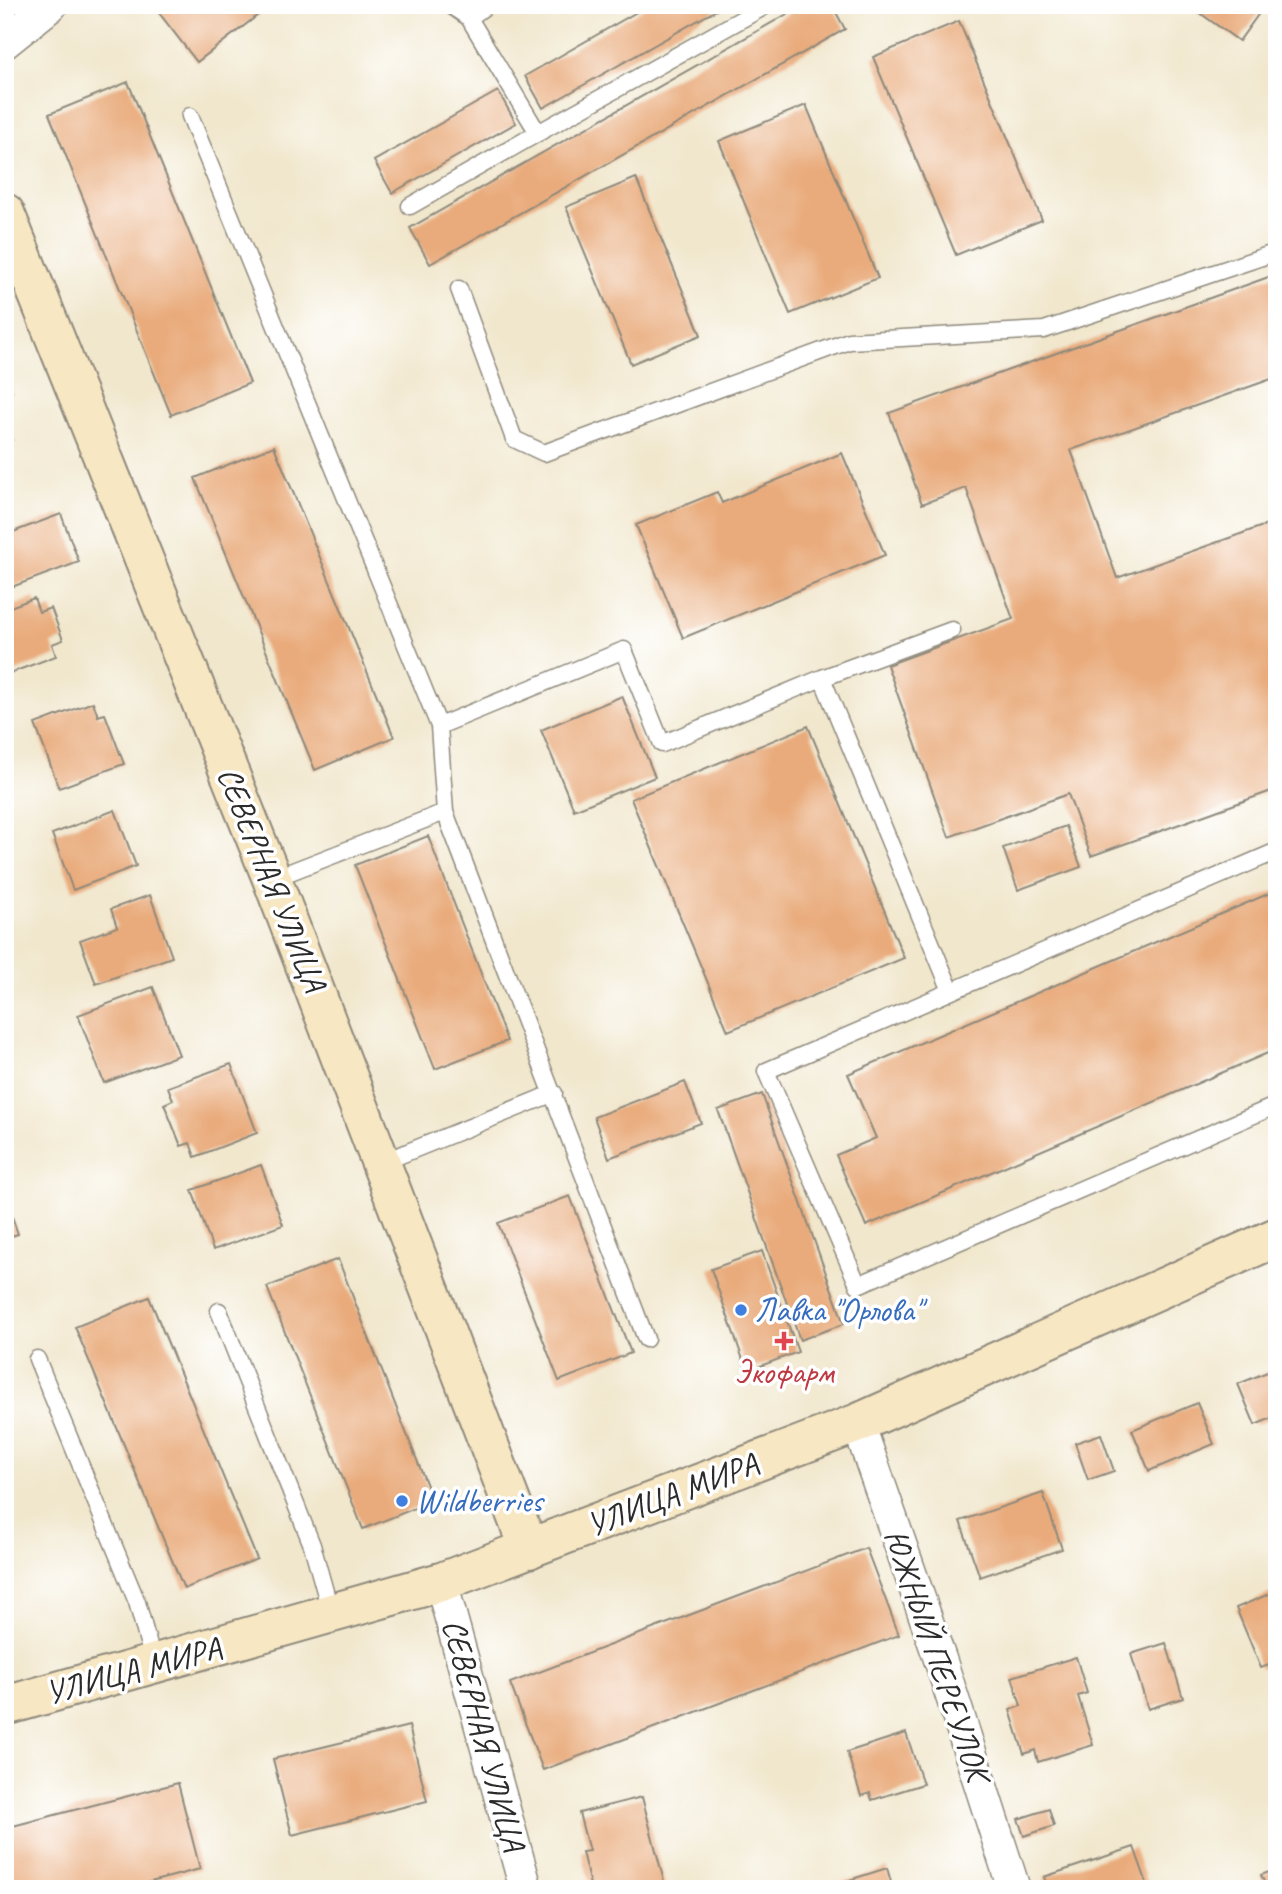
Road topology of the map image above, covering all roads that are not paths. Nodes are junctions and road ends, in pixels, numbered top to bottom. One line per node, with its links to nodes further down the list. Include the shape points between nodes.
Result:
1 (51, 5): 6 (street)
2 (450, 5): 5 (lane)
3 (487, 5): 5 (lane)
4 (767, 5): 8 (lane)
5 (470, 18): 8 (lane)
6 (5, 42)
7 (190, 116): 15 (lane)
8 (538, 133): 9 (lane)
9 (410, 206)
10 (5, 213): 18 (street, СЕВЕРНАЯ УЛИЦА)
11 (1277, 252): 12 (lane, via 1044,330 849,341 544,453 514,439)
12 (459, 289)
13 (952, 630): 14 (lane)
14 (822, 678): 15 (lane, via 662,744 624,650); 19 (lane)
15 (439, 726): 16 (lane)
16 (444, 812): 18 (lane); 20 (lane)
17 (1277, 851): 19 (lane)
18 (272, 879): 22 (street, СЕВЕРНАЯ УЛИЦА)
19 (951, 990): 21 (lane, via 766,1071 858,1284)
20 (554, 1093): 22 (lane); 25 (lane)
21 (1277, 1105)
22 (383, 1162): 28 (street, СЕВЕРНАЯ УЛИЦА)
23 (1277, 1237): 27 (street, УЛИЦА МИРА)
24 (219, 1311): 30 (lane, via 312,1545)
25 (646, 1339)
26 (37, 1359): 31 (lane, via 137,1602)
27 (858, 1423): 28 (street, УЛИЦА МИРА); 34 (street, ЮЖНЫЙ ПЕРЕУЛОК)
28 (529, 1549): 29 (street, УЛИЦА МИРА)
29 (441, 1582): 30 (street, УЛИЦА МИРА); 33 (street, СЕВЕРНАЯ УЛИЦА)
30 (332, 1615): 31 (street, УЛИЦА МИРА)
31 (155, 1664): 32 (street, УЛИЦА МИРА)
32 (5, 1706)
33 (526, 1889)
34 (1014, 1889)

